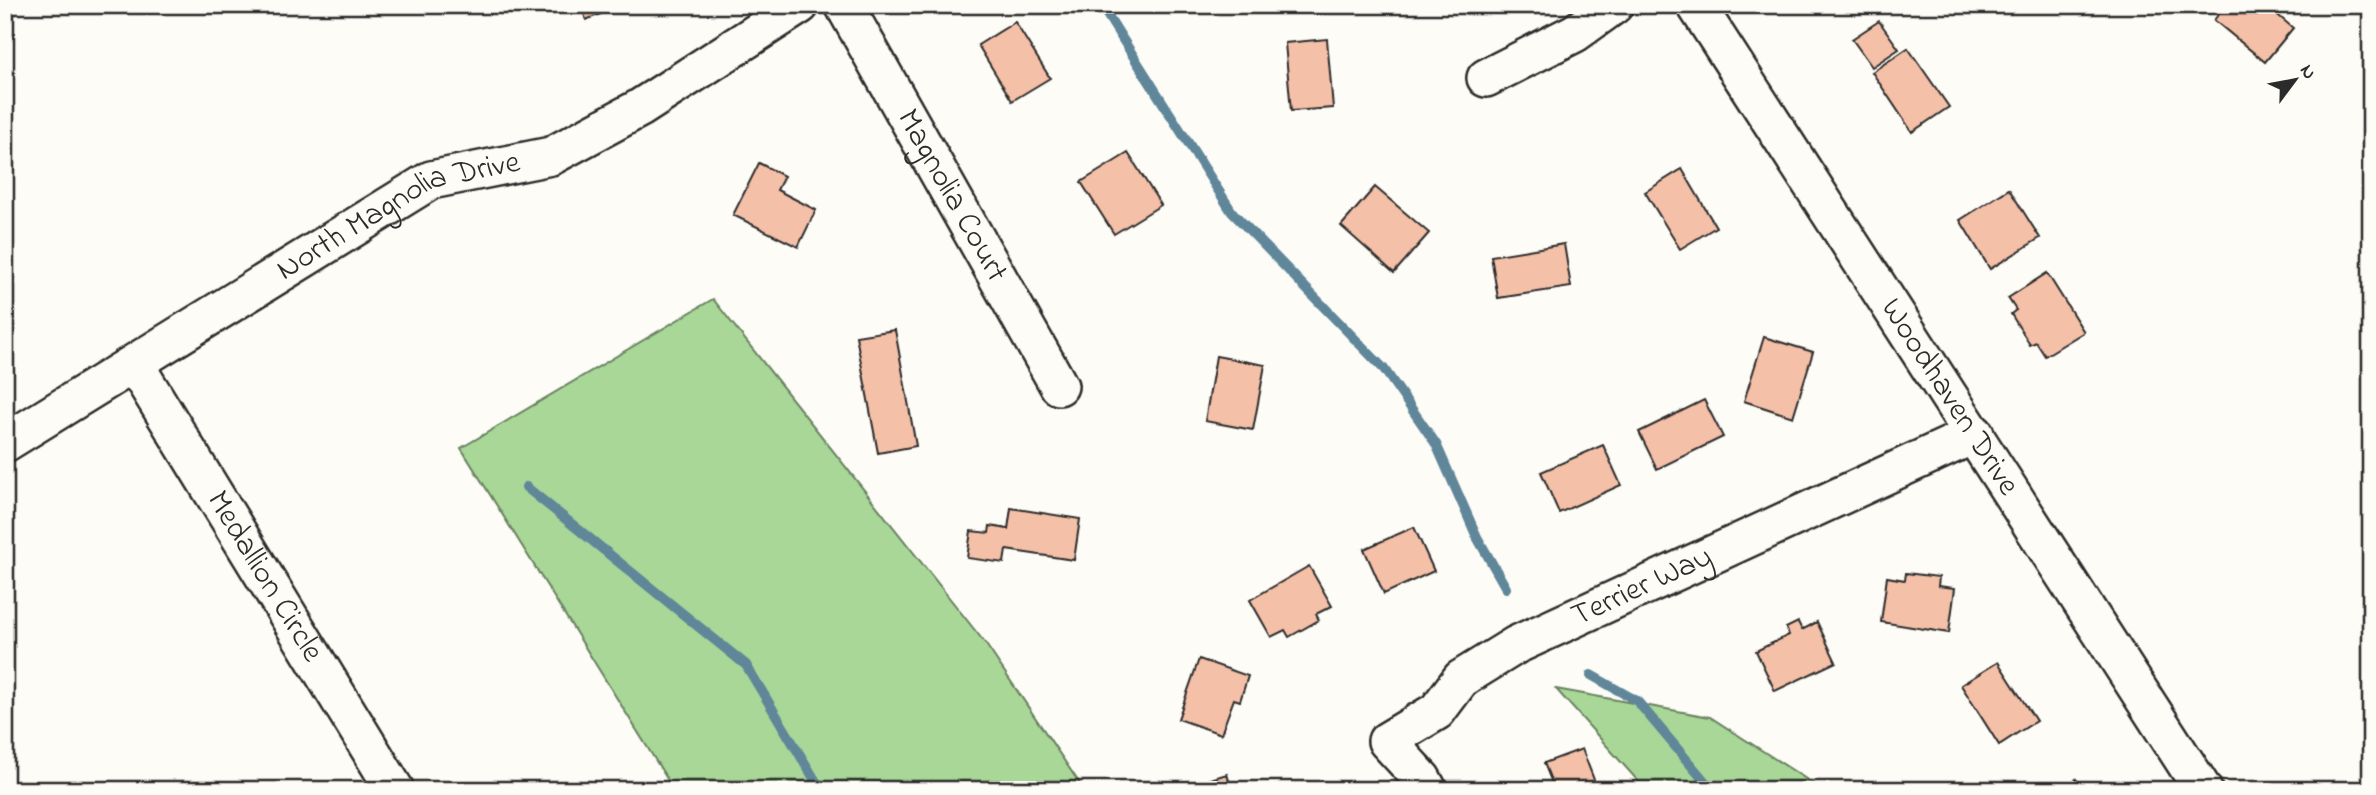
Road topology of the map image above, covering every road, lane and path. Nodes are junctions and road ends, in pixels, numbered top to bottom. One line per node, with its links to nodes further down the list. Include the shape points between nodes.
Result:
1 (800, 5): 6 (street, North Magnolia Drive, via 640,108 551,156 431,180)
2 (844, 5): 7 (street, Magnolia Court)
3 (1614, 5): 5 (street, via 1575,33)
4 (1696, 5): 8 (street, Woodhaven Drive)
5 (1486, 78)
6 (135, 365): 9 (street, North Magnolia Drive); 10 (street, Medallion Circle)
7 (1059, 386)
8 (1975, 434): 11 (street, Terrier Way, via 1516,645 1461,679 1437,711 1387,741); 12 (street, Woodhaven Drive)
9 (5, 443)
10 (395, 790)
11 (1428, 790)
12 (2203, 790)

